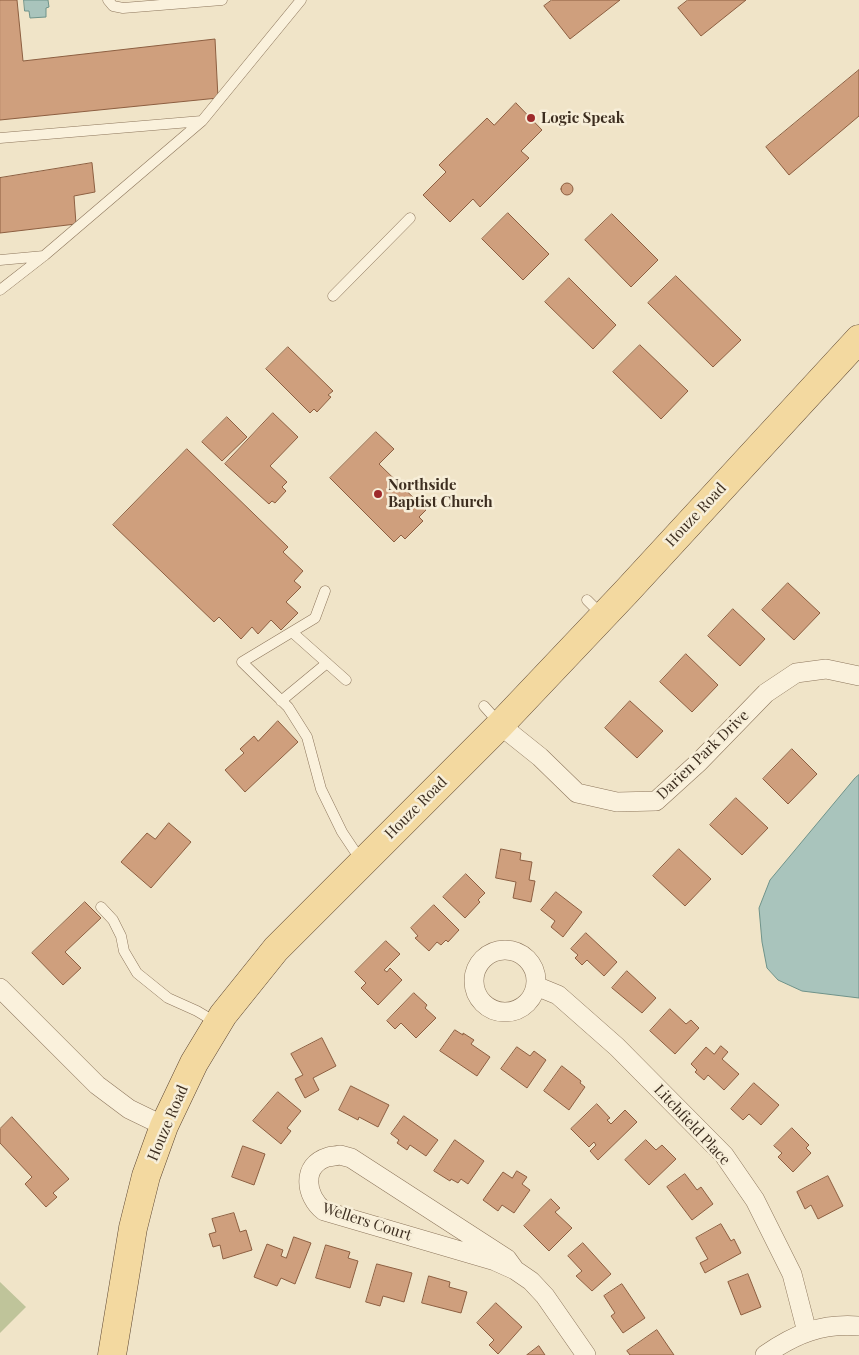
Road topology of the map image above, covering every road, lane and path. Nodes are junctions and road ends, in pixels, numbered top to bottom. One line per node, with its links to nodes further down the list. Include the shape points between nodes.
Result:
1 (108, 0): 2 (lane, via 113,6 123,8)
2 (222, 0)
3 (301, 0): 4 (lane)
4 (202, 121): 5 (lane); 7 (lane)
5 (0, 138)
6 (410, 218): 10 (lane)
7 (45, 256): 8 (lane); 9 (lane)
8 (0, 260)
9 (0, 290)
10 (333, 296)
11 (859, 339): 18 (main road, Houze Road)
12 (325, 591): 13 (lane, via 315,618)
13 (292, 632): 14 (lane); 17 (lane, via 242,662)
14 (327, 663): 16 (lane); 17 (lane)
15 (859, 676): 18 (street, Darien Park Drive, via 826,669 796,673 766,693 656,801 617,802 576,793 540,756)
16 (346, 680)
17 (281, 701): 19 (lane, via 307,737 320,789)
18 (492, 715): 19 (main road, Houze Road)
19 (362, 863): 23 (main road, Houze Road, via 276,949)
20 (101, 907): 23 (lane, via 113,920 124,951 137,973 168,998)
21 (536, 986): 27 (street, Litchfield Place, via 558,996 617,1047 724,1155 756,1200 792,1274)
22 (0, 988): 24 (street, via 97,1085 128,1109)
23 (218, 1023): 24 (main road, Houze Road, via 194,1063)
24 (164, 1126): 28 (main road, Houze Road, via 146,1176 133,1228)
25 (514, 1270): 25 (street, Wellers Court, via 507,1259 351,1158 340,1155 327,1157 317,1163 311,1173 310,1193 316,1205 324,1211 495,1261); 29 (street, Wellers Court, via 545,1296)
26 (859, 1326): 27 (street, via 841,1324)
27 (807, 1332): 30 (street)
28 (112, 1355)
29 (586, 1355)
30 (765, 1355)

